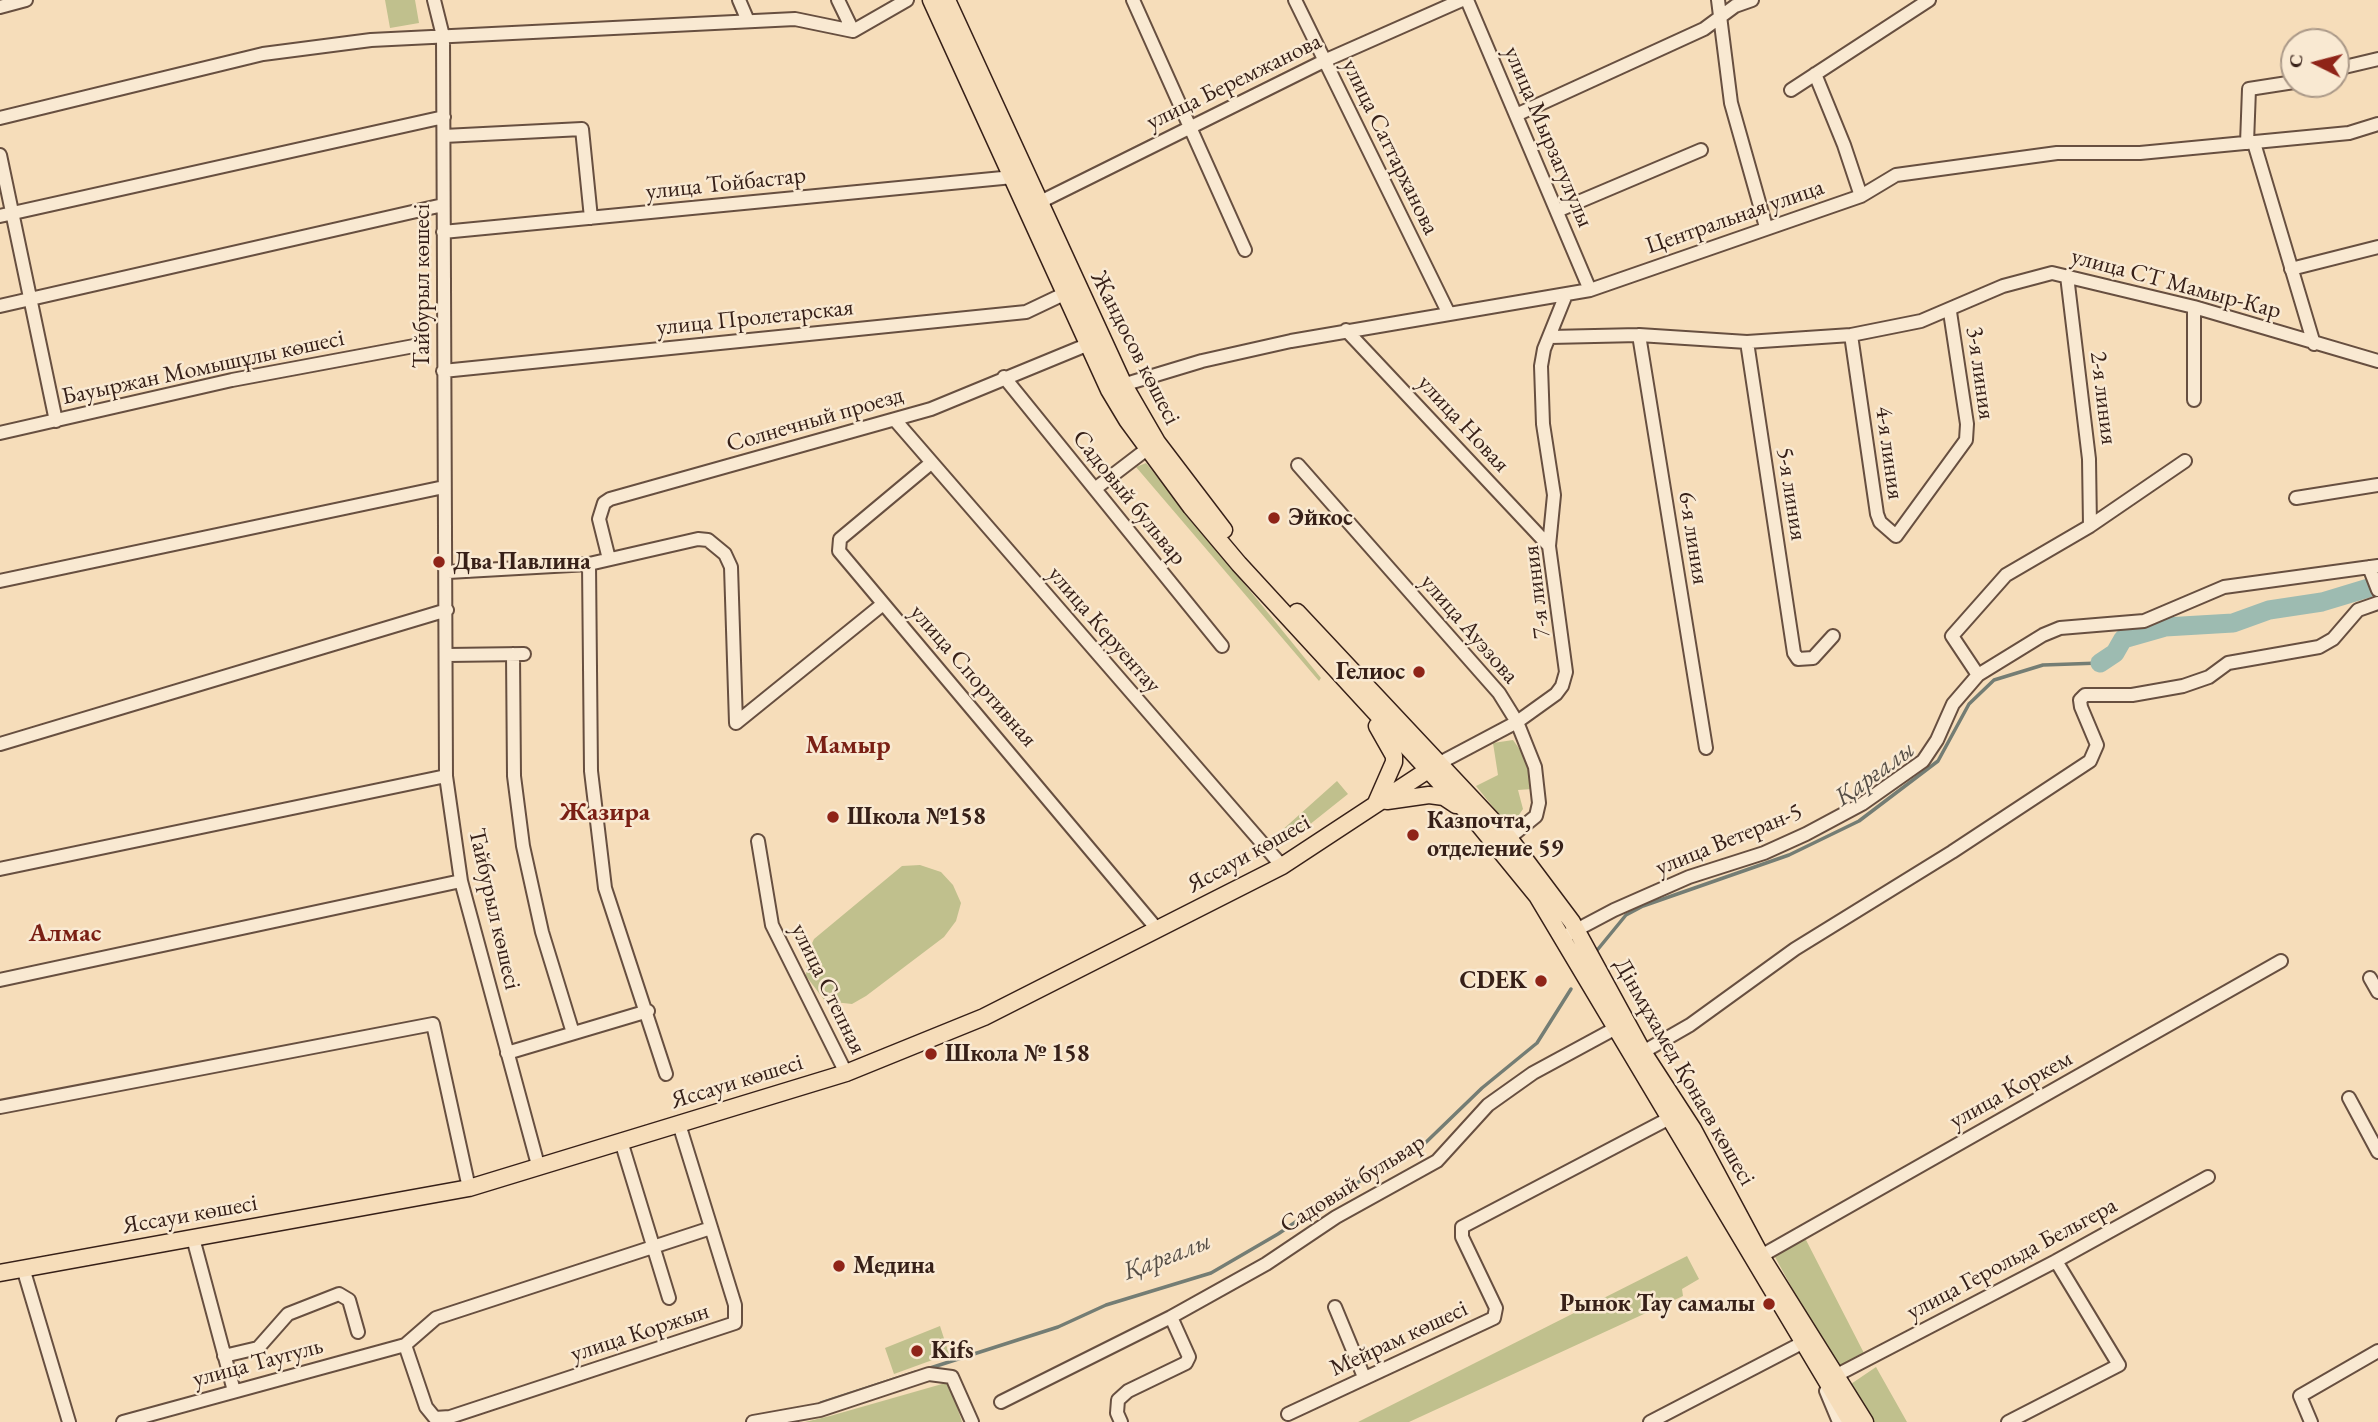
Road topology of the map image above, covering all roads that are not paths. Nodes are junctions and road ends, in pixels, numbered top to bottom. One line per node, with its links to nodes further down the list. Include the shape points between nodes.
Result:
1 (26, 0): 14 (street)
2 (434, 0): 18 (street, Тайбурыл көшесі)
3 (739, 0): 16 (street)
4 (838, 0): 17 (street)
5 (907, 0): 17 (street)
6 (931, 0): 34 (main road, Жандосов көшесі)
7 (947, 0): 37 (main road, Жандосов көшесі)
8 (1133, 0): 29 (street)
9 (1295, 0): 20 (street, улица Саттарханова)
10 (1465, 0): 20 (street, улица Беремжанова); 25 (street, улица Мырзагулулы)
11 (1718, 0): 15 (street)
12 (1752, 0): 15 (street)
13 (1929, 0): 22 (street)
14 (0, 7)
15 (1720, 16): 25 (street, via 1704,29); 41 (street, via 1731,103)
16 (748, 21): 17 (street, via 814,21 831,29); 18 (street)
17 (853, 31)
18 (443, 36): 26 (street, Тайбурыл көшесі); 27 (street, via 263,54)
19 (2378, 60): 21 (street)
20 (1324, 61): 29 (street, улица Беремжанова); 53 (street, улица Саттарханова)
21 (2350, 66)
22 (1815, 74): 24 (street); 35 (street)
23 (2280, 84): 31 (street, via 2249,89)
24 (1791, 90)
25 (1516, 115): 38 (street, улица Мырзагулулы)
26 (444, 117): 30 (street, Тайбурыл көшесі); 39 (street)
27 (0, 118)
28 (2378, 124): 31 (street, Центральная улица, via 2349,133)
29 (1191, 125): 37 (street, улица Беремжанова); 44 (street)
30 (444, 136): 36 (street, Тайбурыл көшесі); 40 (street, via 582,129)
31 (2250, 143): 35 (street, Центральная улица, via 2140,153 2057,152 1896,175); 45 (street)
32 (1701, 150): 38 (street)
33 (0, 155): 39 (street)
34 (1013, 177): 37 (main road, Жандосов көшесі); 40 (street, улица Тойбастар)
35 (1861, 195): 41 (street, Центральная улица)
36 (443, 205): 42 (street, Тайбурыл көшесі); 50 (street)
37 (1034, 205): 48 (main road, Жандосов көшесі); 66 (main road, Жандосов көшесі)
38 (1557, 211): 47 (street, улица Мырзагулулы)
39 (6, 215): 50 (street)
40 (591, 218): 42 (street, улица Тойбастар)
41 (1766, 227): 47 (street, Центральная улица)
42 (443, 232): 64 (street, Тайбурыл көшесі)
43 (2378, 247): 45 (street)
44 (1245, 250)
45 (2291, 269): 61 (street)
46 (2067, 276): 52 (street, улица СТ Мамыр-Кар); 54 (street, улица СТ Мамыр-Кар, via 2029,277); 80 (street, 2-я линия, via 2089,459)
47 (1590, 290): 49 (street, Центральная улица)
48 (1066, 293): 60 (main road, Жандосов көшесі); 64 (street, улица Пролетарская, via 1026,312)
49 (1564, 296): 53 (street, Центральная улица); 58 (street, 7-я линия)
50 (33, 299): 51 (street); 69 (street)
51 (0, 306)
52 (2194, 307): 61 (street, улица СТ Мамыр-Кар); 67 (street)
53 (1448, 312): 55 (street, Центральная улица)
54 (1950, 312): 57 (street, улица СТ Мамыр-Кар); 71 (street, 3-я линия)
55 (1346, 331): 66 (street, Центральная улица, via 1202,361); 81 (street, улица Новая)
56 (1639, 335): 58 (street, улица СТ Мамыр-Кар); 59 (street, улица СТ Мамыр-Кар); 98 (street, 6-я линия)
57 (1851, 335): 59 (street, улица СТ Мамыр-Кар); 71 (street, 4-я линия, via 1877,514 1885,527 1896,536)
58 (1550, 337): 81 (street, 7-я линия, via 1541,366 1543,424 1554,495)
59 (1747, 342): 91 (street, 5-я линия, via 1794,653 1798,659 1813,658)
60 (1089, 344): 65 (street, Солнечный проезд); 66 (main road, Жандосов көшесі)
61 (2314, 344): 63 (street, улица СТ Мамыр-Кар)
62 (414, 345): 69 (street, Бауыржан Момышұлы көшесі, via 232,380)
63 (2378, 361)
64 (443, 370): 77 (street, Тайбурыл көшесі)
65 (1004, 377): 68 (street, Солнечный проезд); 78 (street, Садовый бульвар)
66 (1116, 387): 72 (main road, Жандосов көшесі); 99 (main road, Жандосов көшесі, via 1252,564)
67 (2194, 400)
68 (895, 420): 74 (street, улица Керуентау); 82 (street, Солнечный проезд, via 610,499 599,519)
69 (56, 421): 70 (street, Бауыржан Момышұлы көшесі)
70 (0, 433)
71 (1966, 440)
72 (1147, 449): 78 (street); 95 (main road, Жандосов көшесі, via 1239,564)
73 (2185, 461): 80 (street)
74 (931, 463): 89 (street, улица Спортивная, via 837,545); 105 (street, улица Керуентау)
75 (1298, 466): 96 (street, улица Ауэзова, via 1499,693)
76 (2378, 485): 79 (street)
77 (444, 487): 85 (street, Тайбурыл көшесі); 86 (street)
78 (1096, 488): 92 (street, Садовый бульвар)
79 (2296, 498)
80 (2090, 526): 94 (street, via 2006,575 1954,629 1953,642)
81 (1549, 546): 96 (street, 7-я линия, via 1566,672 1556,694)
82 (608, 559): 83 (street); 89 (street, via 703,538 730,560 736,723)
83 (589, 564): 85 (street); 115 (street, via 591,771 605,888)
84 (2373, 570): 87 (street); 94 (street, улица Ветеран-5, via 2224,587 2144,621 2060,628)
85 (448, 572): 90 (street, Тайбурыл көшесі)
86 (0, 581)
87 (2378, 590)
88 (2378, 603): 118 (street, via 2358,610 2333,639 2319,647 2228,663 2209,677 2183,686 2132,695 2085,695 2081,707 2097,745 2090,761)
89 (883, 604): 108 (street, улица Спортивная)
90 (447, 610): 93 (street, Тайбурыл көшесі); 97 (street)
91 (1833, 636)
92 (1222, 646)
93 (447, 655): 100 (street, Тайбурыл көшесі); 117 (street, via 518,654 514,767 523,846 542,932)
94 (1978, 675): 109 (street, улица Ветеран-5, via 1953,704 1923,761 1862,804 1806,834 1689,877)
95 (1364, 702): 99 (main road); 101 (main road, via 1394,756)
96 (1517, 722): 99 (street, 7-я линия); 103 (street, улица Ауэзова, via 1535,767 1539,803 1536,816)
97 (0, 744)
98 (1706, 748)
99 (1433, 767): 101 (main road, Яссауи көшесі); 102 (main road, Дінмұхамед Қонаев көшесі); 103 (main road, Дінмұхамед Қонаев көшесі)
100 (446, 776): 106 (street); 107 (street, Тайбурыл көшесі)
101 (1375, 805): 102 (main road, via 1406,796 1444,797); 105 (main road, Яссауи көшесі)
102 (1479, 825): 109 (main road, Дінмұхамед Қонаев көшесі)
103 (1509, 838): 109 (main road, Дінмұхамед Қонаев көшесі)
104 (758, 841): 120 (street, улица Степная, via 772,925)
105 (1282, 866): 108 (main road, Яссауи көшесі)
106 (0, 869)
107 (461, 881): 113 (street); 119 (street, Тайбурыл көшесі)
108 (1157, 929): 120 (main road, Яссауи көшесі, via 985,1017)
109 (1570, 933): 111 (main road, Дінмұхамед Қонаев көшесі)
110 (2281, 961): 134 (street, улица Коркем)
111 (1591, 970): 116 (main road, Дінмұхамед Қонаев көшесі); 118 (main road, Дінмұхамед Қонаев көшесі)
112 (2370, 978): 114 (street)
113 (0, 980)
114 (2378, 992)
115 (648, 1012): 117 (street); 121 (street)
116 (1616, 1028): 124 (main road, Дінмұхамед Қонаев көшесі); 140 (street, Садовый бульвар, via 1533,1073 1488,1105 1437,1161)
117 (573, 1033): 119 (street)
118 (1643, 1052): 134 (main road, Дінмұхамед Қонаев көшесі, via 1693,1129)
119 (507, 1053): 128 (street, Тайбурыл көшесі)
120 (846, 1073): 125 (main road, Яссауи көшесі)
121 (666, 1074)
122 (2349, 1098): 127 (street)
123 (0, 1107): 130 (street, via 433,1024)
124 (1668, 1119): 143 (main road, Дінмұхамед Қонаев көшесі); 148 (street, Мейрам көшесі, via 1462,1227 1462,1237 1496,1308 1494,1318)
125 (679, 1124): 126 (main road, Яссауи көшесі); 131 (street, улица Коржын)
126 (621, 1141): 128 (main road, Яссауи көшесі); 133 (street)
127 (2378, 1152)
128 (538, 1166): 130 (main road, Яссауи көшесі)
129 (2208, 1177): 135 (street, улица Герольда Бельгера)
130 (469, 1188): 132 (main road, Яссауи көшесі)
131 (711, 1228): 133 (street); 142 (street, улица Коржын, via 735,1305 736,1323 450,1418 435,1418 426,1407)
132 (193, 1238): 136 (main road, Яссауи көшесі); 145 (street)
133 (655, 1248): 138 (street); 142 (street, via 436,1318)
134 (1762, 1256): 147 (main road, Дінмұхамед Қонаев көшесі)
135 (2056, 1261): 147 (street, улица Герольда Бельгера); 161 (street, via 2119,1365)
136 (23, 1268): 137 (main road, Яссауи көшесі); 152 (street)
137 (0, 1273)
138 (670, 1298)
139 (1335, 1307): 148 (street)
140 (1171, 1317): 150 (street, Садовый бульвар); 156 (street, via 1189,1357 1186,1363 1118,1400)
141 (358, 1332): 145 (street, via 349,1300 339,1294 288,1314 258,1348)
142 (405, 1345): 149 (street, улица Таугуль)
143 (1796, 1346): 146 (main road, Дінмұхамед Қонаев көшесі); 157 (street)
144 (2378, 1351): 162 (street, via 2300,1396)
145 (224, 1356): 149 (street)
146 (1814, 1362): 158 (street); 159 (main road, Дінмұхамед Қонаев көшесі)
147 (1835, 1376): 160 (main road, Дінмұхамед Қонаев көшесі)
148 (1364, 1377): 151 (street, Мейрам көшесі)
149 (234, 1391): 153 (street, улица Таугуль)
150 (1001, 1402)
151 (1287, 1414)
152 (69, 1422)
153 (123, 1422)
154 (753, 1422): 155 (street, via 820,1410 929,1374 952,1377)
155 (972, 1422)
156 (1121, 1422)
157 (1650, 1422)
158 (1839, 1422)
159 (1851, 1422)
160 (1865, 1422)
161 (2008, 1422)
162 (2311, 1422)

